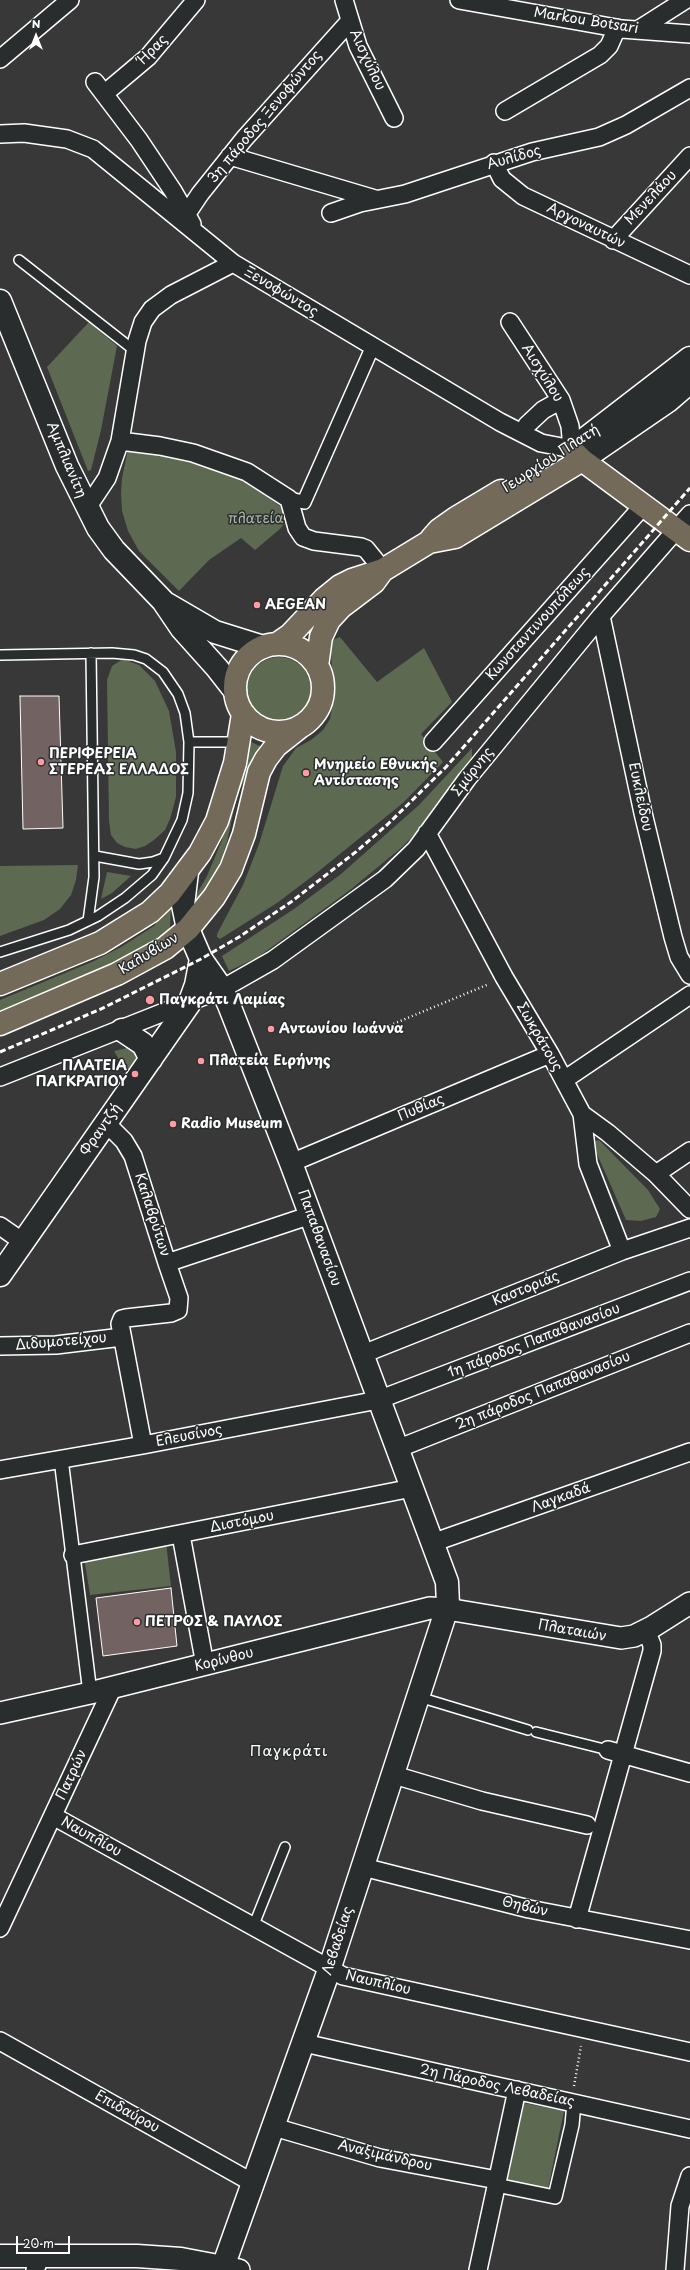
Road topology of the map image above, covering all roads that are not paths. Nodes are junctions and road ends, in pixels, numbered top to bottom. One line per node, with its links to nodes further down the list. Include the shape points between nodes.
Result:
1 (70, 0): 10 (street)
2 (196, 0): 20 (street, Ήρας, via 148,57 100,88 173,191)
3 (344, 0): 6 (street, Αισχύλου)
4 (459, 0): 7 (street, Markou Botsari)
5 (685, 0): 8 (street)
6 (349, 22): 13 (street, Αισχύλου, via 358,46); 15 (street, 3η πάροδος Ξενοφώντος)
7 (617, 28): 8 (street, Markou Botsari); 12 (street, via 600,55)
8 (638, 30): 9 (street, Markou Botsari)
9 (690, 34)
10 (0, 59)
11 (690, 88): 17 (street, Αυλίδος, via 626,125 599,137)
12 (505, 111)
13 (394, 118)
14 (0, 134): 21 (street, Ξενοφώντος, via 47,135 67,138 88,146)
15 (230, 156): 18 (street); 20 (street, 3η πάροδος Ξενοφώντος)
16 (690, 156): 22 (street, Μενελάου)
17 (494, 163): 18 (street, Αυλίδος, via 405,194); 22 (street, Αργοναυτών, via 502,179 523,196)
18 (378, 200): 19 (street, Αυλίδος)
19 (331, 213)
20 (186, 215): 21 (street)
21 (201, 238): 24 (street, Ξενοφώντος)
22 (613, 240): 25 (street, Αργοναυτών)
23 (19, 260): 29 (lane)
24 (233, 263): 28 (street, Ξενοφώντος); 29 (street, via 176,292 152,309 143,322)
25 (690, 275)
26 (0, 301): 38 (main road, Αμπλιανίτη, via 67,466)
27 (510, 322): 32 (street, Αισχύλου)
28 (373, 346): 33 (street, Ξενοφώντος); 36 (street, via 304,502)
29 (136, 351): 34 (street)
30 (690, 358): 35 (main road, Γεωργίου Πλατή)
31 (690, 382): 35 (main road, Γεωργίου Πλατή, via 668,401)
32 (561, 400): 33 (street, via 538,414); 35 (street, Αισχύλου)
33 (522, 433): 35 (street, Ξενοφώντος)
34 (120, 441): 36 (street, via 160,446 218,460 247,472); 38 (street, via 107,478)
35 (577, 455): 37 (main road); 40 (main road, Γεωργίου Πλατή, via 455,537 429,542)
36 (289, 499): 40 (street, via 297,528 303,537 362,547)
37 (644, 506): 39 (main road); 52 (street, Κωνσταντινουπόλεως)
38 (87, 508): 41 (main road, Αμπλιανίτη, via 114,550)
39 (687, 529): 42 (street, Σμύρνης)
40 (383, 570): 43 (main road, Γεωργίου Πλατή, via 357,577 340,586 290,635); 46 (main road, Γεωργίου Πλατή, via 374,582 341,607 326,625 321,637)
41 (163, 601): 43 (main road, Αμπλιανίτη, via 215,632); 47 (main road, Αμπλιανίτη, via 182,630)
42 (601, 616): 53 (street, Σμύρνης, via 467,779); 61 (street, Ευκλείδου, via 673,937 679,957)
43 (270, 645): 46 (main road, via 300,649); 47 (main road, via 249,655 239,668)
44 (92, 653): 45 (lane); 50 (lane, via 134,655 149,660 160,668 180,698); 54 (lane)
45 (0, 655)
46 (318, 666): 49 (main road, via 322,679 322,700 311,718)
47 (234, 691): 48 (main road)
48 (242, 714): 49 (main road, via 254,725 269,731 285,732); 51 (main road)
49 (300, 727): 58 (main road, Καλυβίων, via 280,742 266,759 259,772 244,834 231,869 214,898)
50 (189, 742): 51 (lane); 55 (lane, via 186,806 177,833)
51 (240, 742): 56 (main road, via 217,821)
52 (433, 742)
53 (427, 833): 63 (street, Σμύρνης, via 404,862 366,894 273,960); 68 (street, Σωκράτους, via 504,977)
54 (95, 856): 55 (lane, via 139,864); 57 (lane, via 94,885)
55 (164, 858): 57 (lane, via 152,875 138,888 112,908)
56 (187, 872): 58 (main road, Παπαθανασίου, via 183,905); 62 (main road, via 150,912 115,936)
57 (88, 921): 59 (lane, via 38,941)
58 (188, 929): 60 (main road, Παπαθανασίου); 66 (main road, Καλυβίων, via 165,948 130,967)
59 (0, 952)
60 (201, 959): 63 (main road, Παπαθανασίου); 65 (main road, Φραντζή)
61 (690, 975)
62 (0, 984)
63 (222, 990): 65 (street, Σμύρνης); 75 (main road, Παπαθανασίου)
64 (689, 998): 71 (street)
65 (189, 1004): 67 (street, Σμύρνης); 69 (main road, Φραντζή)
66 (0, 1024)
67 (122, 1030): 69 (main road, via 143,1044); 70 (street, Σμύρνης)
68 (550, 1054): 71 (street, Σωκράτους); 75 (street, Πυθίας)
69 (151, 1059): 73 (main road, Φραντζή)
70 (0, 1077)
71 (564, 1080): 72 (street, Σωκράτους)
72 (582, 1114): 76 (street, Σωκράτους, via 608,1132); 82 (street, via 588,1164)
73 (106, 1123): 81 (main road, Φραντζή); 83 (street, Καλαβρύτων, via 124,1141 133,1156)
74 (690, 1151): 76 (street)
75 (292, 1163): 78 (main road, Παπαθανασίου)
76 (656, 1174): 77 (street, Σωκράτους)
77 (690, 1209)
78 (311, 1214): 83 (street, Καλαβρύτων); 89 (main road, Παπαθανασίου)
79 (0, 1226): 81 (street)
80 (690, 1228): 82 (street, Καστοριάς)
81 (23, 1242): 84 (main road, Φραντζή)
82 (622, 1251): 89 (street, Καστοριάς)
83 (167, 1263): 87 (street, via 179,1298 178,1310 123,1318 120,1324)
84 (0, 1275)
85 (690, 1281): 90 (street, 1η πάροδος Παπαθανασίου)
86 (690, 1333): 92 (street, 2η πάροδος Παπαθανασίου)
87 (122, 1337): 88 (street, Διδυμοτείχου, via 56,1345); 91 (street)
88 (0, 1346)
89 (363, 1354): 90 (main road, Παπαθανασίου)
90 (378, 1400): 91 (street, Ελευσίνος); 92 (main road, Παπαθανασίου)
91 (144, 1445): 94 (street, Ελευσίνος)
92 (397, 1449): 96 (main road, Παπαθανασίου)
93 (690, 1452): 98 (street, Λαγκαδά)
94 (61, 1459): 95 (street, Ελευσίνος); 99 (street)
95 (0, 1470)
96 (412, 1488): 97 (street, Διστόμου); 98 (main road, Παπαθανασίου)
97 (181, 1535): 99 (street, Διστόμου); 103 (street)
98 (432, 1543): 101 (main road, Παπαθανασίου, via 448,1585)
99 (73, 1554): 105 (street)
100 (690, 1604): 102 (street, Πλαταιών)
101 (447, 1609): 102 (street, Πλαταιών, via 610,1638 629,1637); 103 (street, Κορίνθου, via 421,1610); 106 (main road, Λεβαδείας)
102 (646, 1630): 108 (street, via 652,1651)
103 (205, 1665): 104 (street, Κορίνθου)
104 (113, 1687): 105 (street, Κορίνθου); 111 (street, Πατρών)
105 (90, 1693): 107 (street, Κορίνθου)
106 (419, 1697): 108 (lane, via 532,1731); 110 (main road, Λεβαδείας)
107 (0, 1713)
108 (615, 1752): 109 (street); 115 (street)
109 (690, 1773)
110 (394, 1775): 112 (street, via 482,1801); 114 (main road, Λεβαδείας)
111 (53, 1816): 116 (street, Ναυπλίου); 117 (street, Πατρών)
112 (586, 1825)
113 (285, 1847): 116 (lane)
114 (363, 1867): 115 (street, Θηβών); 119 (main road, Λεβαδείας)
115 (577, 1919): 118 (street, Θηβών)
116 (253, 1927): 119 (street, Ναυπλίου)
117 (0, 1928)
118 (690, 1940)
119 (329, 1970): 121 (main road, Λεβαδείας); 122 (street, Ναυπλίου, via 354,1979)
120 (0, 2041): 127 (street, Επιδαύρου)
121 (304, 2043): 123 (street, 2η Πάροδος Λεβαδείας); 125 (main road, Λεβαδείας)
122 (690, 2052)
123 (518, 2090): 124 (street, 2η Πάροδος Λεβαδείας); 128 (street)
124 (574, 2103): 126 (street, 2η Πάροδος Λεβαδείας); 128 (street, via 572,2125 555,2197)
125 (274, 2127): 127 (main road, Λεβαδείας); 128 (street, Αναξιμάνδρου, via 367,2155)
126 (690, 2129)
127 (253, 2183): 133 (main road, Λεβαδείας)
128 (497, 2183): 134 (street)
129 (688, 2186): 135 (street, via 678,2217)
130 (0, 2256): 131 (main road)
131 (38, 2263): 132 (main road)
132 (134, 2263): 133 (main road, via 181,2259)
133 (228, 2269)
134 (478, 2270)
135 (675, 2270)

